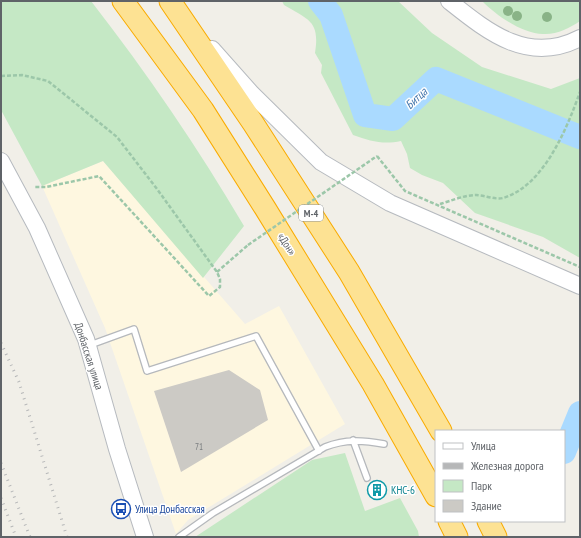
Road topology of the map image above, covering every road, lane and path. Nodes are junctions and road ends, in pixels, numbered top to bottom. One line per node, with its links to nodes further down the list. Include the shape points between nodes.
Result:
1 (124, 1): 19 (highway, «Дон», via 203,110 257,195 373,384)
2 (170, 1): 12 (street, via 252,94 321,162 390,202); 14 (highway, М-4, via 253,123 349,272)
3 (449, 1): 4 (street, via 490,32 515,44 553,47)
4 (580, 38)
5 (1, 76): 11 (path, via 22,74 48,81 117,137)
6 (580, 92): 9 (path, via 556,150 527,185 502,198 474,195)
7 (1, 161): 13 (street, Донбасская улица, via 37,228)
8 (34, 187): 11 (path, via 100,176 209,296 220,287)
9 (440, 204): 10 (path); 11 (path, bridge, via 405,191 377,156 248,245)
10 (580, 267)
11 (217, 272)
12 (580, 286)
13 (88, 345): 17 (lane, via 134,329 147,371 256,336); 22 (street, Донбасская улица)
14 (440, 430)
15 (353, 440): 16 (lane); 17 (lane, via 339,442); 18 (lane)
16 (384, 444)
17 (319, 451): 23 (lane, via 213,512)
18 (367, 478)
19 (435, 494)
20 (450, 522): 24 (highway)
21 (488, 522): 25 (highway)
22 (145, 537)
23 (179, 537)
24 (457, 537)
25 (496, 537)

